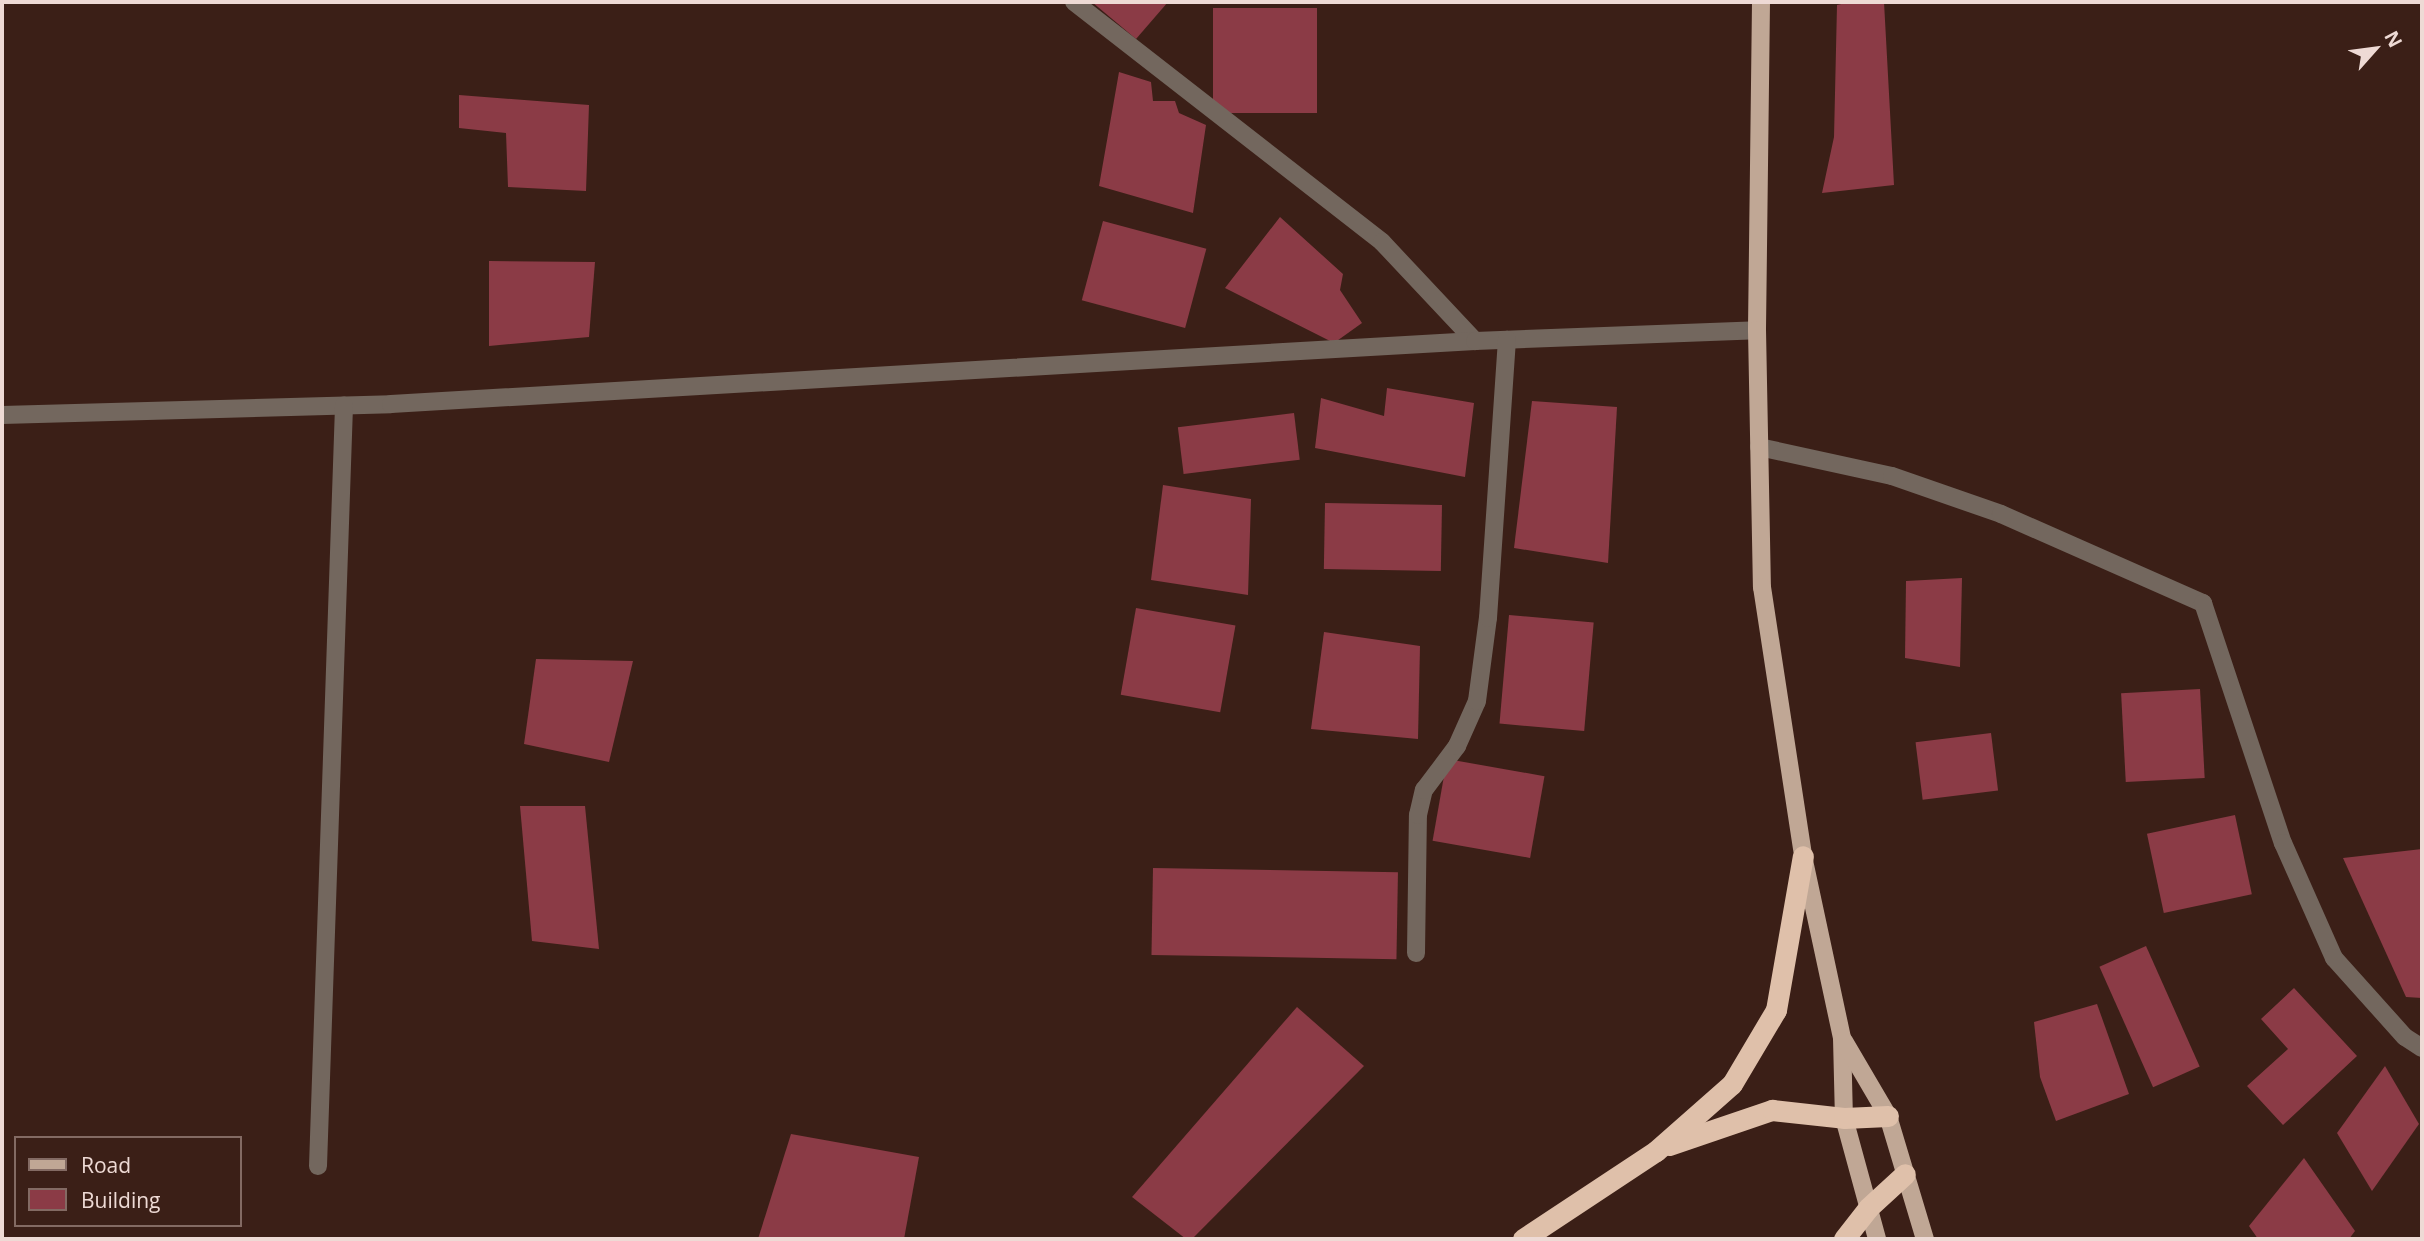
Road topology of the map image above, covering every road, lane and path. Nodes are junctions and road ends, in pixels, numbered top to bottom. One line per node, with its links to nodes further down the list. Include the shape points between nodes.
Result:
1 (1074, 2): 5 (street, via 1382,243)
2 (1761, 2): 3 (main road)
3 (1757, 330): 4 (street); 8 (main road)
4 (1507, 340): 5 (street); 10 (street, via 1488,618 1476,701 1457,746 1424,790 1418,815)
5 (1475, 341): 6 (street)
6 (344, 405): 7 (street); 16 (street)
7 (2, 415)
8 (1759, 447): 9 (main road, via 1762,587); 12 (street, via 1892,476 2001,514 2203,603 2283,843 2334,958 2405,1037)
9 (1803, 856): 11 (main road); 15 (highway, via 1776,1010 1732,1084)
10 (1416, 953)
11 (1842, 1038): 13 (main road); 14 (main road)
12 (2422, 1048)
13 (1888, 1116): 14 (highway); 17 (main road)
14 (1844, 1118): 15 (highway, via 1772,1110); 18 (main road)
15 (1656, 1151): 19 (highway)
16 (318, 1166)
17 (1905, 1174): 18 (highway); 22 (main road)
18 (1868, 1208): 20 (highway); 21 (main road)
19 (1523, 1239)
20 (1844, 1239)
21 (1877, 1239)
22 (1925, 1239)

